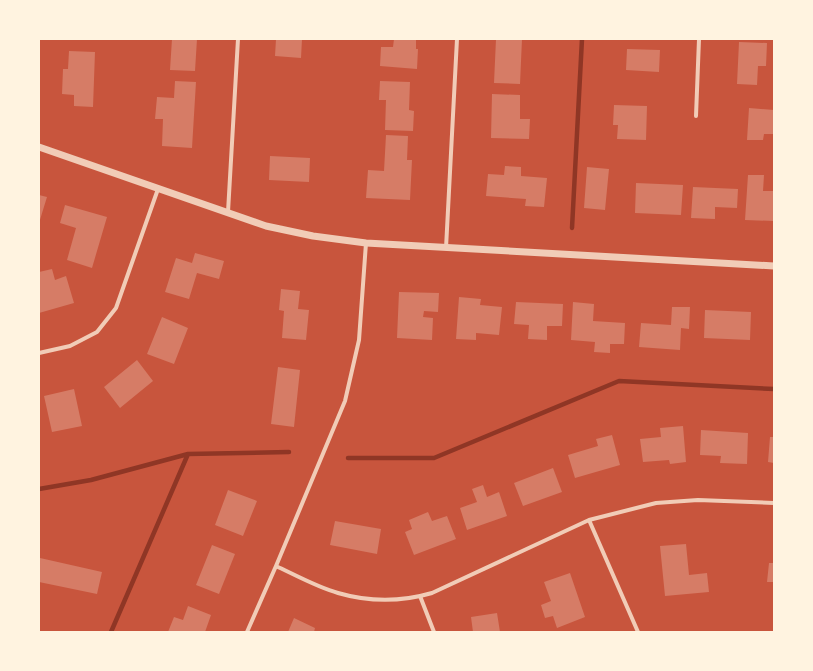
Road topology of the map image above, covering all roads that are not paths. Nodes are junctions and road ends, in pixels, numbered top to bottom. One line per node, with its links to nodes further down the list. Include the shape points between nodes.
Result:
1 (238, 39): 7 (street)
2 (457, 39): 9 (street)
3 (700, 39): 4 (street)
4 (696, 116)
5 (39, 147): 6 (street)
6 (158, 189): 7 (street); 11 (street, via 116,308 97,332 70,346)
7 (228, 212): 8 (street, via 266,226 312,236)
8 (366, 243): 9 (street); 14 (street, via 358,340 345,401)
9 (446, 248): 10 (street)
10 (774, 266)
11 (39, 354)
12 (774, 503): 13 (street, via 698,500 656,503)
13 (589, 520): 15 (street); 18 (street)
14 (276, 566): 15 (street, via 336,593 359,598 375,600); 16 (street)
15 (420, 596): 17 (street)
16 (247, 632)
17 (434, 632)
18 (638, 632)

